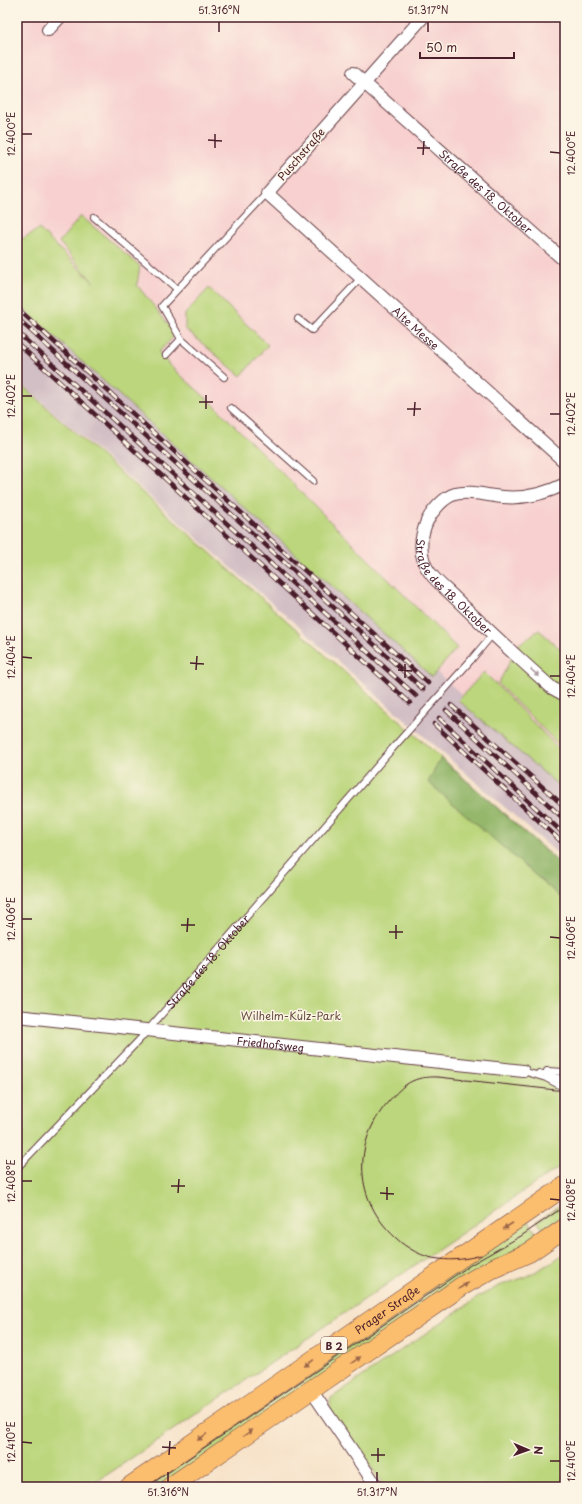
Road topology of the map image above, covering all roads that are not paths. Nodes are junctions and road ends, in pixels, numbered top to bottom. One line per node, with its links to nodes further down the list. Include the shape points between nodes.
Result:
1 (60, 17): 3 (street)
2 (423, 17): 5 (street, Puschstraße)
3 (48, 30)
4 (353, 73): 5 (street, Straße des 18. Oktober)
5 (365, 82): 6 (street, Puschstraße); 8 (street, Straße des 18. Oktober)
6 (267, 193): 9 (street, Alte Messe); 10 (lane, Puschstraße)
7 (94, 216): 10 (lane)
8 (565, 261)
9 (361, 278): 11 (lane, via 312,330); 16 (street, Alte Messe)
10 (177, 289): 12 (lane, Puschstraße, via 162,306)
11 (298, 319)
12 (181, 339): 13 (lane); 14 (lane)
13 (166, 355)
14 (224, 377)
15 (231, 408): 17 (lane)
16 (565, 462)
17 (313, 480)
18 (565, 484): 19 (street, Straße des 18. Oktober, via 553,490 517,497 504,498 476,493 453,494 441,502 429,516 421,542 424,563)
19 (492, 635): 20 (street, Straße des 18. Oktober, one-way to 20, via 552,688); 22 (lane, Straße des 18. Oktober, bridge)
20 (565, 695)
21 (17, 1016): 22 (street, Friedhofsweg)
22 (148, 1030): 23 (street, Friedhofsweg); 27 (lane, Straße des 18. Oktober)
23 (524, 1070): 24 (lane, Friedhofsweg); 25 (lane, Friedhofsweg); 26 (lane, Friedhofsweg)
24 (565, 1072)
25 (565, 1080)
26 (565, 1088)
27 (17, 1168)
28 (565, 1186): 31 (main road, Prager Straße / B 2, one-way to 31)
29 (565, 1228): 30 (main road, B 2, one-way to 29, via 462,1286 530,1252)
30 (311, 1390): 32 (main road, B 2, one-way to 30); 33 (street)
31 (129, 1487)
32 (170, 1487)
33 (377, 1487)

